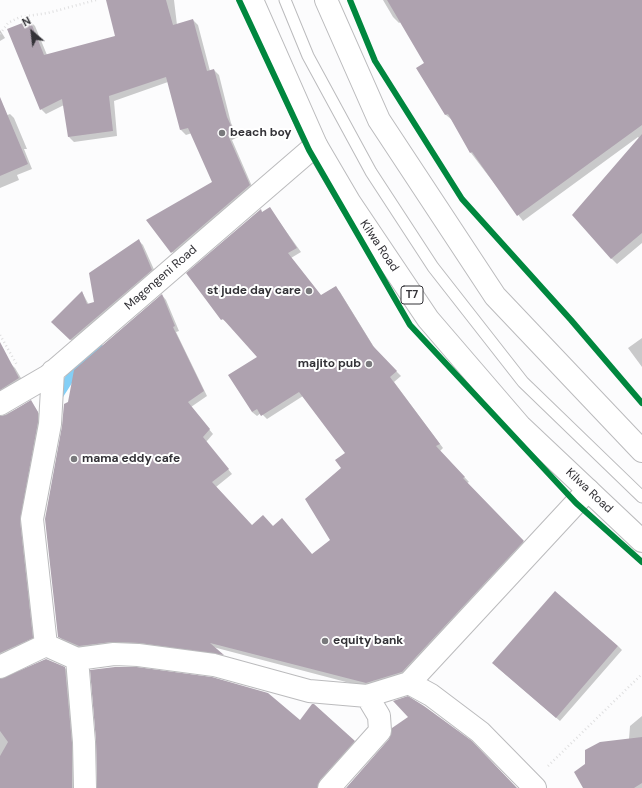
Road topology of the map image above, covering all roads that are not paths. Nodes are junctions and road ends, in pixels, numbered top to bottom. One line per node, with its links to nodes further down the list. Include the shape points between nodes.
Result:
1 (252, 0): 4 (main road, Kilwa Road / T7)
2 (285, 0): 9 (lane, via 308,56 371,172 433,267 523,382)
3 (326, 0): 7 (main road, via 379,120 495,296)
4 (316, 145): 5 (main road, Magengeni Road); 8 (main road, Kilwa Road / T7, via 350,203 428,319 520,426)
5 (53, 371): 6 (main road, Magengeni Road); 11 (main road, via 50,424 32,519)
6 (0, 404)
7 (642, 451)
8 (588, 490): 10 (main road, Kilwa Road / T7); 14 (main road)
9 (642, 498)
10 (642, 541)
11 (46, 645): 12 (main road); 13 (main road)
12 (77, 659): 15 (main road, via 114,654 138,655 214,665 309,691); 17 (main road)
13 (0, 667)
14 (409, 682): 15 (main road); 16 (main road, via 480,732)
15 (366, 696): 18 (main road, via 379,716 380,731)
16 (533, 785)
17 (85, 788)
18 (329, 788)

